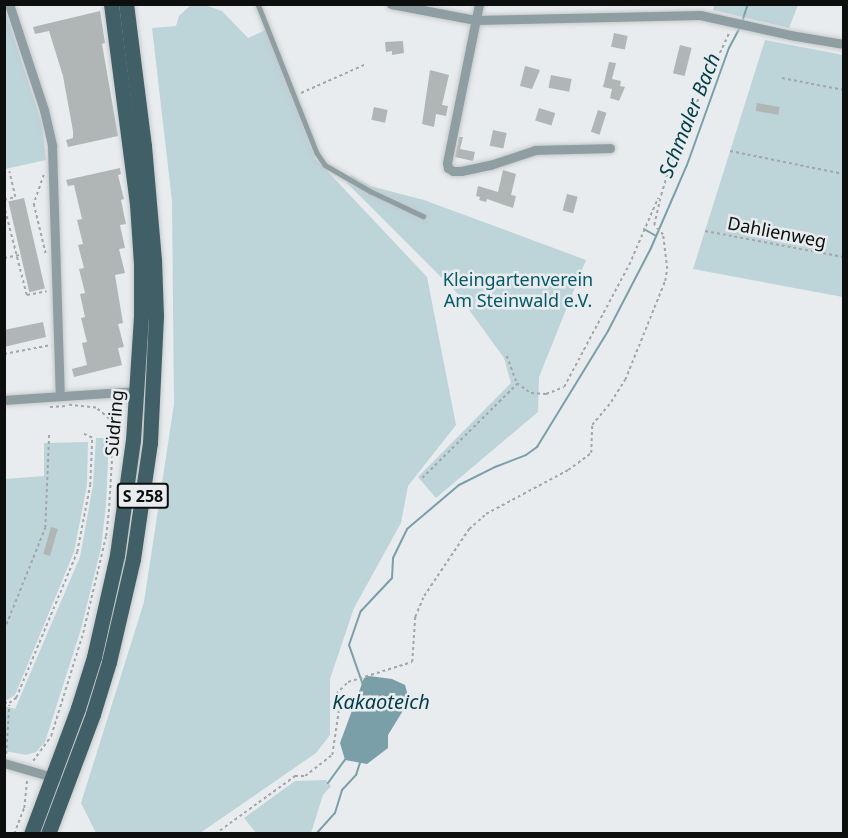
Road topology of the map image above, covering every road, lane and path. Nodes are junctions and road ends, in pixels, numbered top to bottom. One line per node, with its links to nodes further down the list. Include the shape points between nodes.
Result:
1 (9, 4): 16 (street, via 44,110)
2 (111, 4): 39 (main road, Südring / S 258, via 137,204 141,264)
3 (126, 4): 52 (main road, Südring / S 258, via 150,202 156,316 154,388 141,507 123,604 96,704)
4 (258, 4): 13 (lane)
5 (391, 4): 7 (street)
6 (479, 4): 7 (street)
7 (476, 20): 8 (street, via 700,15); 14 (street, via 448,168 461,171 535,150)
8 (739, 22): 9 (street); 19 (path, via 674,151)
9 (843, 44)
10 (366, 63): 13 (path)
11 (782, 78): 12 (path)
12 (843, 90)
13 (294, 96): 23 (lane, via 325,165)
14 (610, 148)
15 (730, 151): 18 (path)
16 (53, 161): 31 (path, via 41,179 34,204); 34 (street)
17 (9, 172): 20 (path, via 15,198)
18 (843, 174)
19 (660, 195): 38 (path, via 629,266 564,387 537,395); 56 (path, via 654,225 659,230 667,269 665,281 625,380 592,425 591,453 477,520 424,596 415,617 411,662 348,681 336,694 339,708 332,755 319,768 306,776 295,776)
20 (4, 200)
21 (5, 207): 22 (path); 25 (path)
22 (9, 208)
23 (423, 216)
24 (13, 223): 25 (path)
25 (9, 224): 28 (path)
26 (705, 231): 32 (path, Dahlienweg)
27 (17, 238): 28 (path)
28 (13, 239): 29 (path)
29 (17, 255): 30 (path); 33 (path); 34 (path, via 27,295)
30 (21, 255)
31 (47, 257)
32 (843, 257)
33 (4, 258)
34 (57, 289): 35 (street)
35 (58, 344): 36 (path); 40 (street)
36 (4, 354)
37 (507, 356): 38 (path)
38 (517, 383): 44 (path)
39 (137, 392): 40 (street); 51 (main road, Südring / S 258, via 115,565 93,657)
40 (60, 395): 41 (street); 50 (path, via 68,406 91,406 109,419 113,438 109,506 106,536 83,633 51,736)
41 (4, 400)
42 (49, 434): 45 (path, via 45,528)
43 (83, 434): 47 (path, via 92,438 90,485 77,552 16,698)
44 (422, 478)
45 (4, 630)
46 (4, 702): 47 (path)
47 (9, 703): 48 (path)
48 (6, 752)
49 (4, 763): 50 (street)
50 (29, 770): 51 (street); 53 (path, via 24,808)
51 (53, 777): 52 (street); 54 (main road, Südring / S 258)
52 (69, 782): 55 (main road, Südring / S 258)
53 (14, 834)
54 (31, 834)
55 (48, 834)
56 (215, 834)

